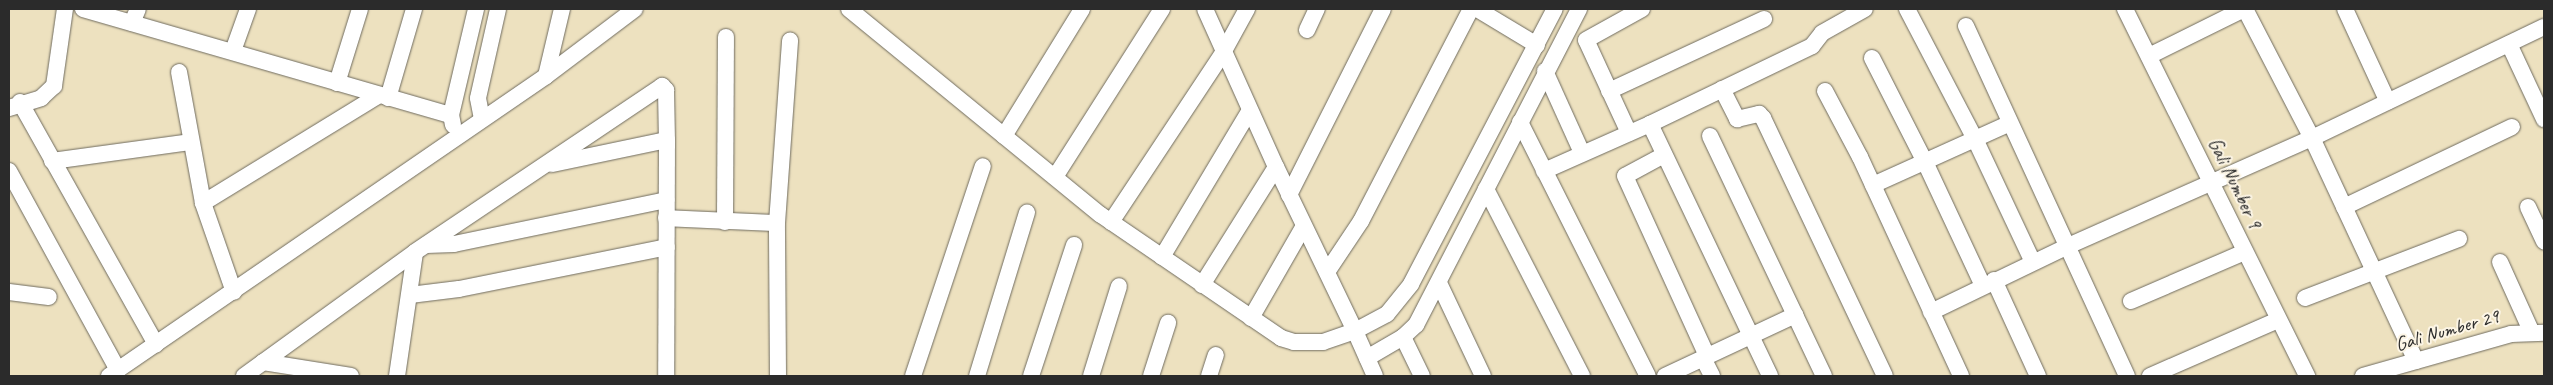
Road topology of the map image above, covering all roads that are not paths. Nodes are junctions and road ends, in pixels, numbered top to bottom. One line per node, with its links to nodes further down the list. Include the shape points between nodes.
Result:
1 (65, 9): 50 (street, via 54,86 41,98)
2 (83, 9): 28 (street)
3 (248, 9): 37 (street)
4 (360, 9): 44 (street)
5 (414, 9): 48 (street)
6 (476, 9): 52 (street)
7 (498, 9): 53 (street, via 478,98)
8 (562, 9): 43 (street)
9 (635, 9): 27 (street)
10 (849, 9): 61 (street)
11 (1082, 9): 61 (street)
12 (1162, 9): 76 (street)
13 (1205, 9): 38 (street)
14 (1247, 9): 38 (street)
15 (1317, 9): 32 (street)
16 (1383, 9): 80 (street)
17 (1471, 9): 101 (street, via 1361,221)
18 (1477, 9): 36 (street)
19 (1556, 9): 36 (street)
20 (1579, 9): 41 (street)
21 (1642, 9): 46 (street, via 1586,40)
22 (1865, 9): 45 (street, via 1822,33 1812,46)
23 (1907, 9): 63 (street)
24 (2125, 9): 39 (street, Gali Number 9)
25 (2244, 9): 39 (street); 64 (street)
26 (2346, 9): 49 (street)
27 (619, 14): 43 (street)
28 (135, 16): 37 (street)
29 (1764, 19): 46 (street)
30 (1966, 26): 56 (street)
31 (2544, 27): 35 (street)
32 (1307, 30)
33 (726, 37): 87 (street)
34 (790, 40): 89 (street)
35 (2509, 44): 49 (street); 54 (street)
36 (1537, 45): 122 (street, via 1411,284)
37 (233, 51): 44 (street)
38 (1224, 51): 51 (street); 88 (street)
39 (2149, 56): 77 (street, Gali Number 9)
40 (1872, 58): 70 (street)
41 (1545, 71): 55 (street); 67 (street)
42 (179, 72): 66 (street)
43 (546, 76): 53 (street)
44 (337, 83): 48 (street)
45 (1722, 89): 57 (street); 148 (street, via 1737,119 1759,114 1763,118)
46 (1609, 91): 59 (street)
47 (1825, 91): 78 (street)
48 (384, 97): 52 (street); 82 (street)
49 (2388, 102): 64 (street)
50 (14, 105): 69 (street)
51 (1250, 110): 73 (street); 98 (street)
52 (450, 115): 60 (street)
53 (482, 119): 60 (street)
54 (2544, 119)
55 (1520, 122): 74 (street); 79 (street)
56 (2010, 122): 63 (street); 94 (street)
57 (1650, 124): 59 (street); 68 (street)
58 (2512, 127): 83 (street)
59 (1629, 133): 67 (street)
60 (457, 136): 108 (street)
61 (1004, 136): 76 (street)
62 (1710, 136): 114 (street)
63 (1975, 138): 70 (street); 99 (street)
64 (2312, 138): 77 (street); 83 (street)
65 (667, 140): 71 (street); 71 (street, via 666,90 662,86); 81 (street)
66 (190, 142): 69 (street); 82 (street)
67 (1582, 153): 74 (street)
68 (1664, 155): 119 (street); 124 (street, via 1625,176)
69 (52, 161): 121 (street)
70 (1925, 162): 78 (street); 104 (street)
71 (545, 165): 96 (street)
72 (983, 166): 133 (street)
73 (1276, 167): 80 (street); 105 (street)
74 (1544, 171): 143 (street)
75 (9, 172): 127 (street)
76 (1055, 177): 88 (street)
77 (2212, 182): 94 (street); 97 (street, Gali Number 9)
78 (1873, 185): 113 (street)
79 (1486, 189): 103 (street); 142 (street)
80 (1289, 194): 90 (street)
81 (666, 200): 86 (street); 96 (street)
82 (202, 203): 108 (street)
83 (2344, 207): 102 (street)
84 (2528, 207): 92 (street)
85 (1027, 212): 134 (street)
86 (673, 219): 87 (street); 95 (street)
87 (725, 222): 89 (street)
88 (1111, 222): 98 (street)
89 (777, 223): 132 (street)
90 (1304, 226): 101 (street); 115 (street)
91 (2459, 239): 102 (street)
92 (2544, 241)
93 (1074, 245): 135 (street)
94 (2068, 246): 99 (street); 151 (street)
95 (667, 247): 109 (street, via 468,287); 131 (street)
96 (421, 248): 109 (street); 126 (street)
97 (2246, 252): 112 (street); 116 (street, Gali Number 9)
98 (1162, 257): 105 (street)
99 (2033, 262): 104 (street)
100 (2500, 262): 118 (street)
101 (1327, 272): 122 (street)
102 (2374, 273): 111 (street); 125 (street)
103 (1439, 283): 120 (street, via 1416,325); 141 (street)
104 (1988, 283): 113 (street); 150 (street)
105 (1202, 285): 115 (street)
106 (1119, 286): 136 (street)
107 (9, 292): 110 (street)
108 (234, 292): 121 (street)
109 (410, 295): 130 (street)
110 (49, 296)
111 (2305, 298)
112 (2131, 301)
113 (1932, 312): 149 (street)
114 (1795, 315): 119 (street); 147 (street)
115 (1251, 318): 122 (street, via 1281,338 1294,342)
116 (2278, 320): 152 (street); 153 (street, Gali Number 9)
117 (1168, 323): 137 (street)
118 (2538, 333): 125 (street, Gali Number 29, via 2511,334)
119 (1750, 336): 124 (street); 146 (street)
120 (1403, 337): 122 (street); 140 (street)
121 (156, 344): 127 (street)
122 (1361, 344): 139 (street)
123 (1216, 355): 138 (street)
124 (1705, 357): 144 (street); 145 (street)
125 (2416, 361): 154 (street, Gali Number 29)
126 (263, 362): 128 (street); 129 (street)
127 (113, 373)
128 (244, 376)
129 (351, 376)
130 (397, 376)
131 (666, 376)
132 (778, 376)
133 (913, 376)
134 (977, 376)
135 (1031, 376)
136 (1091, 376)
137 (1151, 376)
138 (1209, 376)
139 (1375, 376)
140 (1422, 376)
141 (1483, 376)
142 (1582, 376)
143 (1648, 376)
144 (1665, 376)
145 (1712, 376)
146 (1770, 376)
147 (1824, 376)
148 (1885, 376)
149 (1961, 376)
150 (2038, 376)
151 (2126, 376)
152 (2150, 376)
153 (2307, 376)
154 (2363, 376)

